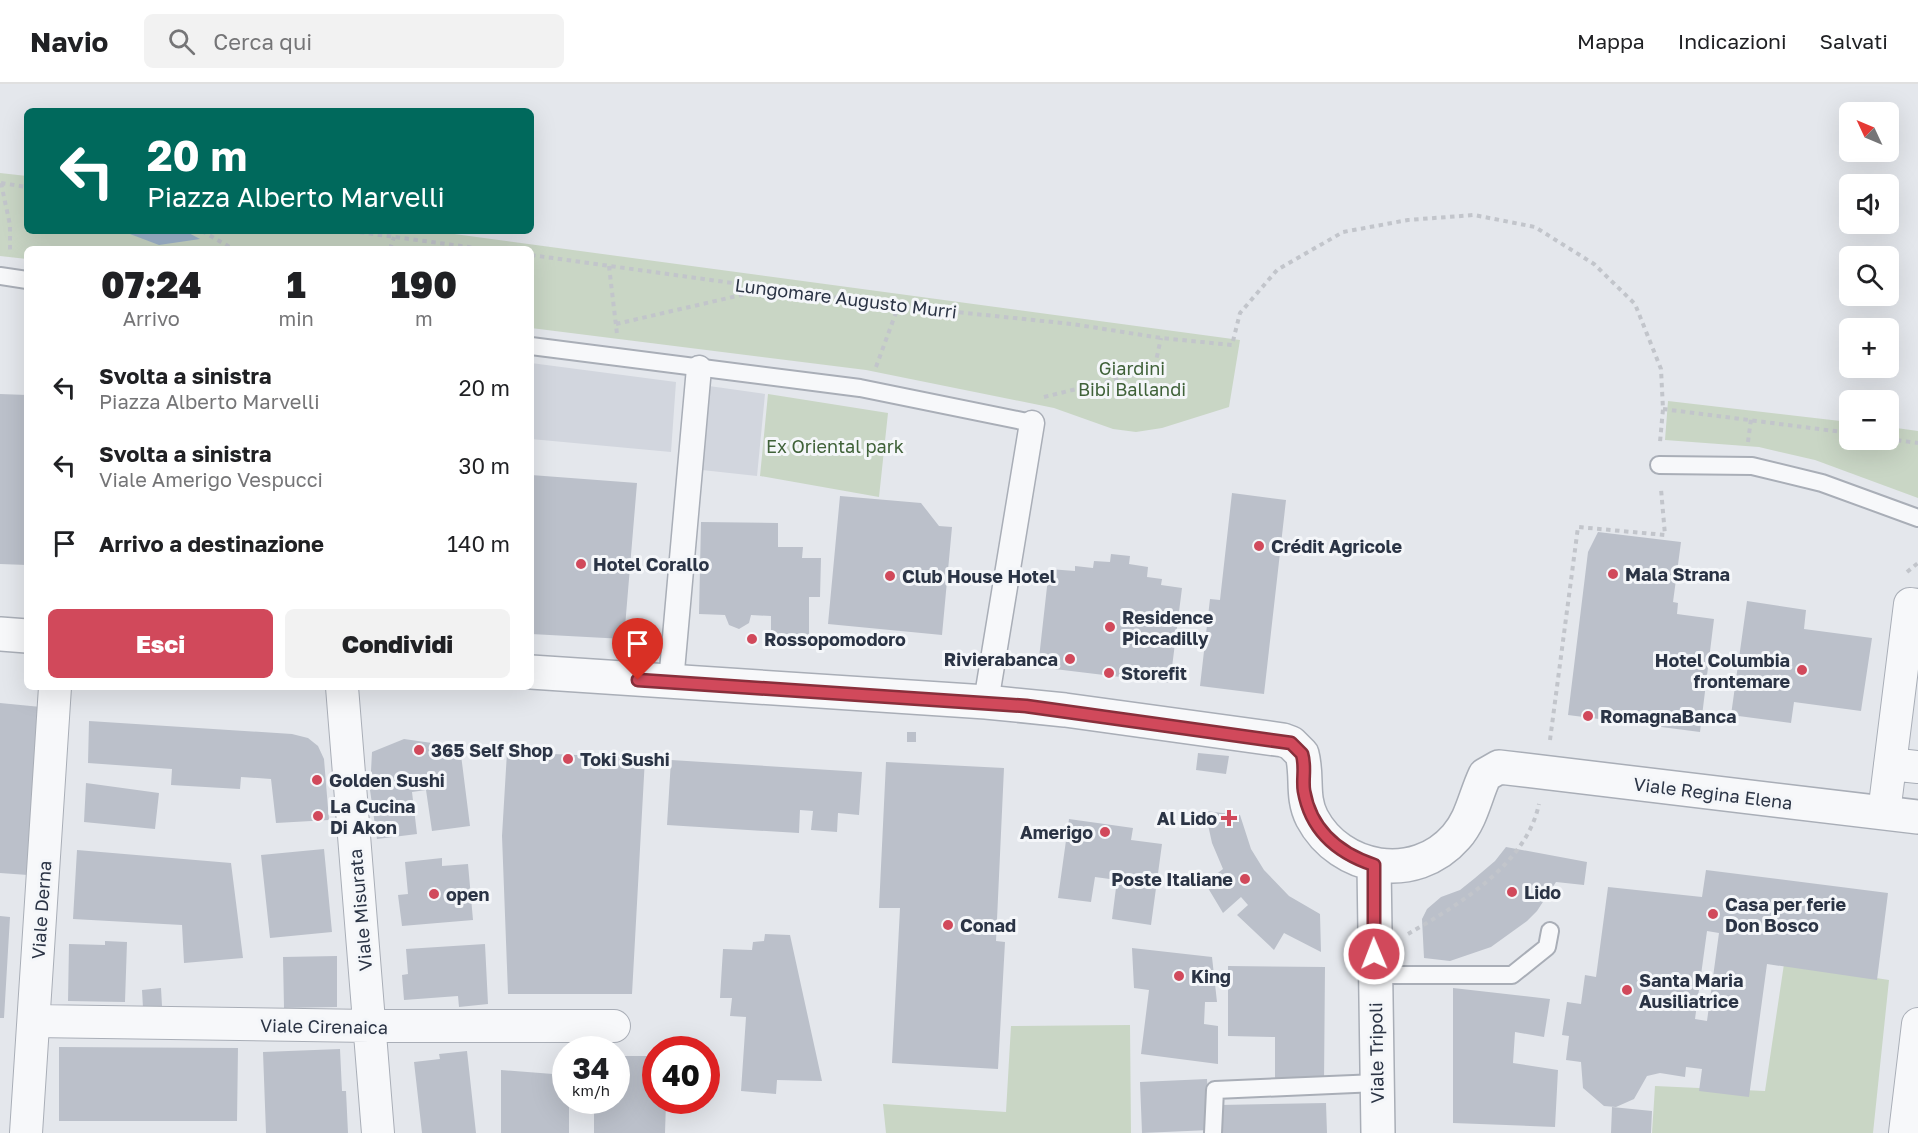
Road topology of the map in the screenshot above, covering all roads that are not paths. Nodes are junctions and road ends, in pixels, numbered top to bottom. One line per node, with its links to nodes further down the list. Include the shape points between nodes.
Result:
1 (0, 276): 2 (lane)
2 (24, 279)
3 (534, 346): 4 (lane)
4 (699, 368): 5 (lane, via 860,388); 12 (street)
5 (1032, 423): 15 (street)
6 (1659, 465): 7 (lane, via 1752,466 1821,483)
7 (1918, 518)
8 (1918, 605): 16 (street, via 1910,604)
9 (0, 634): 10 (street)
10 (24, 636)
11 (534, 672): 12 (street)
12 (671, 682): 15 (street)
13 (55, 690): 22 (street, Viale Derna)
14 (342, 690): 24 (street, Viale Misurata)
15 (986, 702): 19 (street, via 1291,743 1302,754 1304,790 1312,817 1328,840 1351,857)
16 (1910, 761): 17 (street)
17 (1884, 813): 18 (street, Viale Regina Elena); 19 (street, Viale Regina Elena, via 1499,767 1485,775 1463,829 1439,851 1416,863)
18 (1918, 817)
19 (1374, 865): 21 (street, Viale Tripoli)
20 (1550, 931): 21 (lane, via 1547,947 1512,975)
21 (1375, 975): 26 (street, Viale Tripoli)
22 (33, 1021): 24 (street, Viale Cirenaica); 27 (street, Viale Derna)
23 (1918, 1024): 31 (street)
24 (370, 1026): 25 (street, Viale Cirenaica); 28 (street, Viale Misurata)
25 (614, 1026)
26 (1377, 1083): 29 (lane, via 1215,1090); 30 (street, Viale Tripoli)
27 (26, 1133)
28 (378, 1133)
29 (1213, 1133)
30 (1378, 1133)
31 (1905, 1133)

